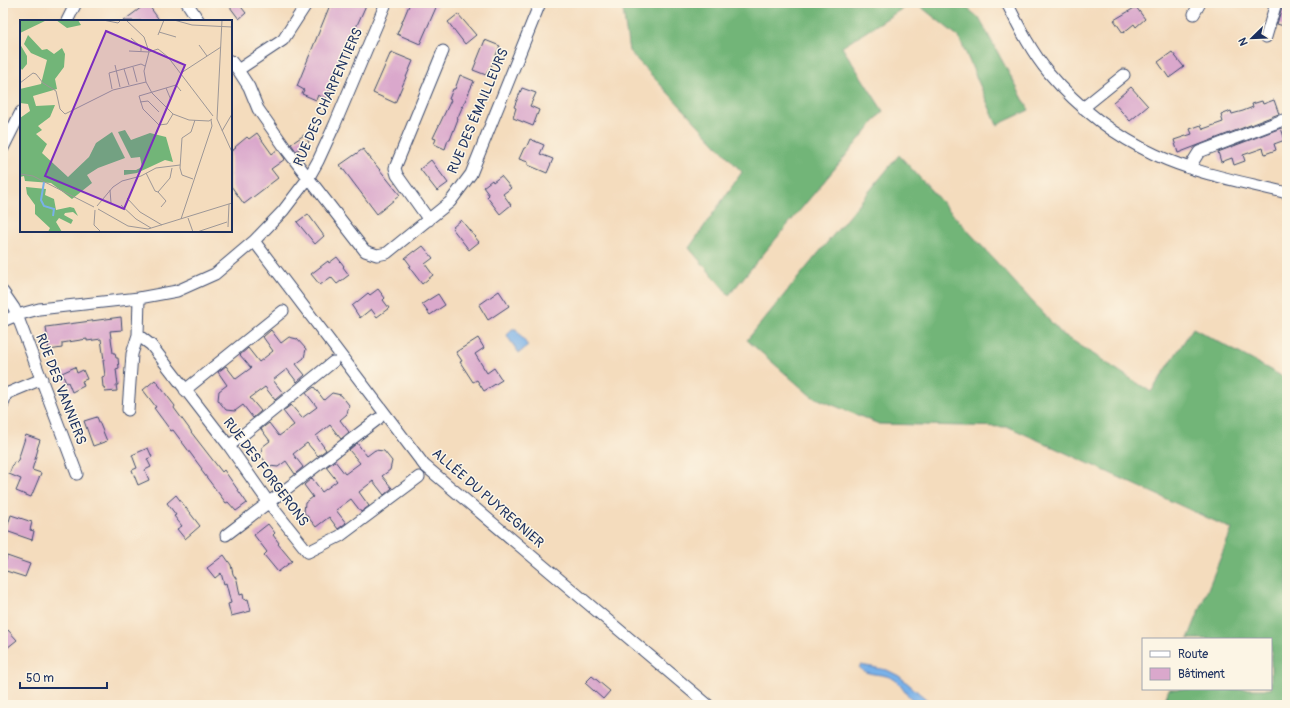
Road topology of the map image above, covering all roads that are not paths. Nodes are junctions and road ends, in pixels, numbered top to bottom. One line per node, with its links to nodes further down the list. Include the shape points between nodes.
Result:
1 (76, 3): 10 (street)
2 (188, 3): 11 (street)
3 (307, 3): 14 (street, via 283,40)
4 (386, 3): 21 (street, RUE DES CHARPENTIERS, via 335,124)
5 (540, 3): 23 (street, RUE DES ÉMAILLEURS, via 471,174 450,202)
6 (1007, 3): 16 (street, via 1023,35 1049,72)
7 (1200, 3): 9 (street)
8 (1276, 3): 12 (street)
9 (1194, 14)
10 (68, 20)
11 (198, 20)
12 (1266, 37)
13 (443, 51): 23 (street, via 395,168 397,175)
14 (234, 65): 21 (street, RUE DES ÉMAILLEURS, via 249,86 258,110)
15 (1124, 74): 16 (street)
16 (1083, 108): 20 (street, via 1102,124 1156,156)
17 (20, 114): 19 (street)
18 (1283, 120): 20 (street, via 1199,152)
19 (3, 148)
20 (1189, 168): 22 (street)
21 (309, 177): 23 (street, RUE DES ÉMAILLEURS, via 365,251 377,255 387,253); 24 (street, RUE DES CHARPENTIERS, via 283,212)
22 (1287, 193)
23 (429, 220)
24 (254, 241): 26 (street, RUE DES CHARPENTIERS, via 215,274 178,291); 42 (street, ALLÉE DU PUYREGNIER, via 424,465)
25 (3, 292): 28 (street, RUE DES VANNIERS)
26 (139, 298): 28 (street, RUE DES CHARPENTIERS, via 39,309); 30 (street)
27 (283, 311): 33 (street)
28 (17, 315): 29 (street, RUE DES CHARPENTIERS); 32 (street, RUE DES VANNIERS)
29 (3, 321)
30 (138, 335): 33 (street, RUE DES FORGERONS, via 152,345); 35 (street, via 132,354)
31 (333, 362): 37 (street)
32 (42, 380): 34 (street, via 6,394); 38 (street, RUE DES VANNIERS)
33 (186, 390): 37 (street, RUE DES FORGERONS)
34 (3, 404)
35 (128, 410)
36 (378, 419): 40 (street)
37 (229, 446): 40 (street, RUE DES FORGERONS)
38 (77, 474)
39 (419, 477): 40 (street, RUE DES FORGERONS, via 340,536 308,552)
40 (269, 503): 41 (street)
41 (226, 535)
42 (708, 705)

